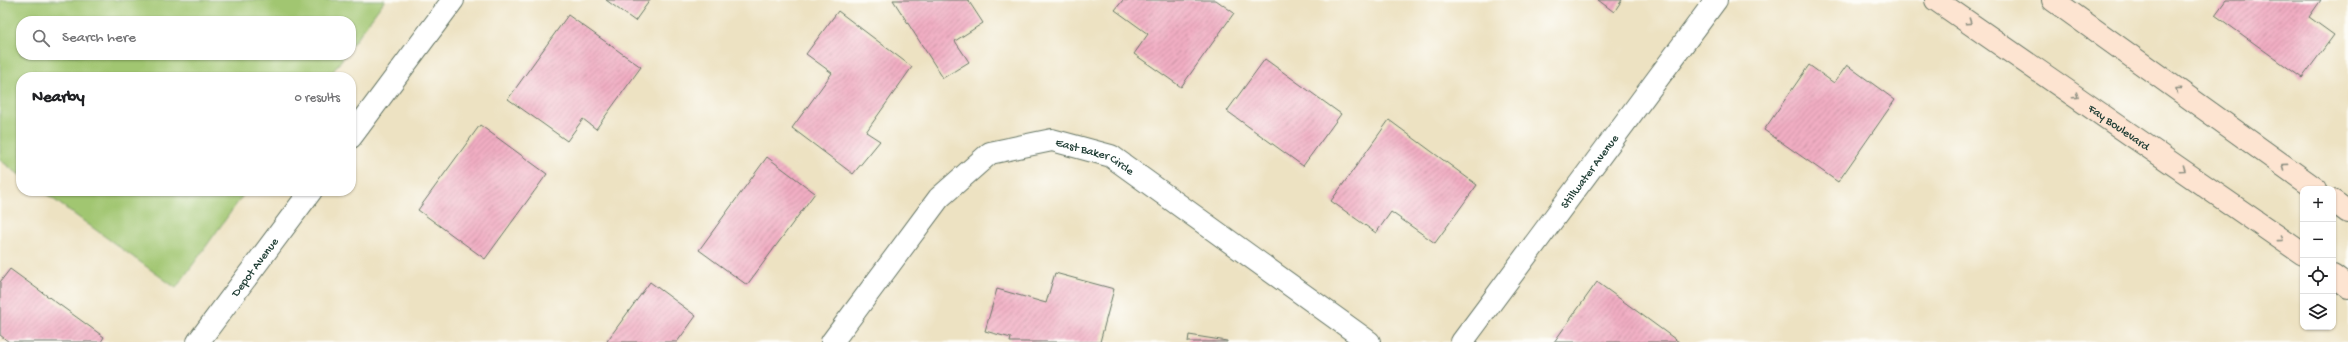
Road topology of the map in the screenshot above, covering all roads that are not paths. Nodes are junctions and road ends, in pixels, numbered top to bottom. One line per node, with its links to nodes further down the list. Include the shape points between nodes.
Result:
1 (453, 0): 5 (street)
2 (1716, 0): 16 (street, Stillwater Avenue)
3 (1936, 0): 10 (main road, Fay Boulevard, one-way to 10)
4 (2053, 0): 6 (main road, one-way to 4)
5 (356, 130)
6 (2312, 186)
7 (306, 196): 13 (street, Depot Avenue)
8 (2336, 203): 9 (main road)
9 (2348, 212)
10 (2300, 252)
11 (2336, 278): 12 (main road)
12 (2348, 287)
13 (198, 342)
14 (832, 342): 15 (street, East Baker Circle, via 939,198 990,153 1052,140 1112,156)
15 (1369, 342)
16 (1462, 342)

